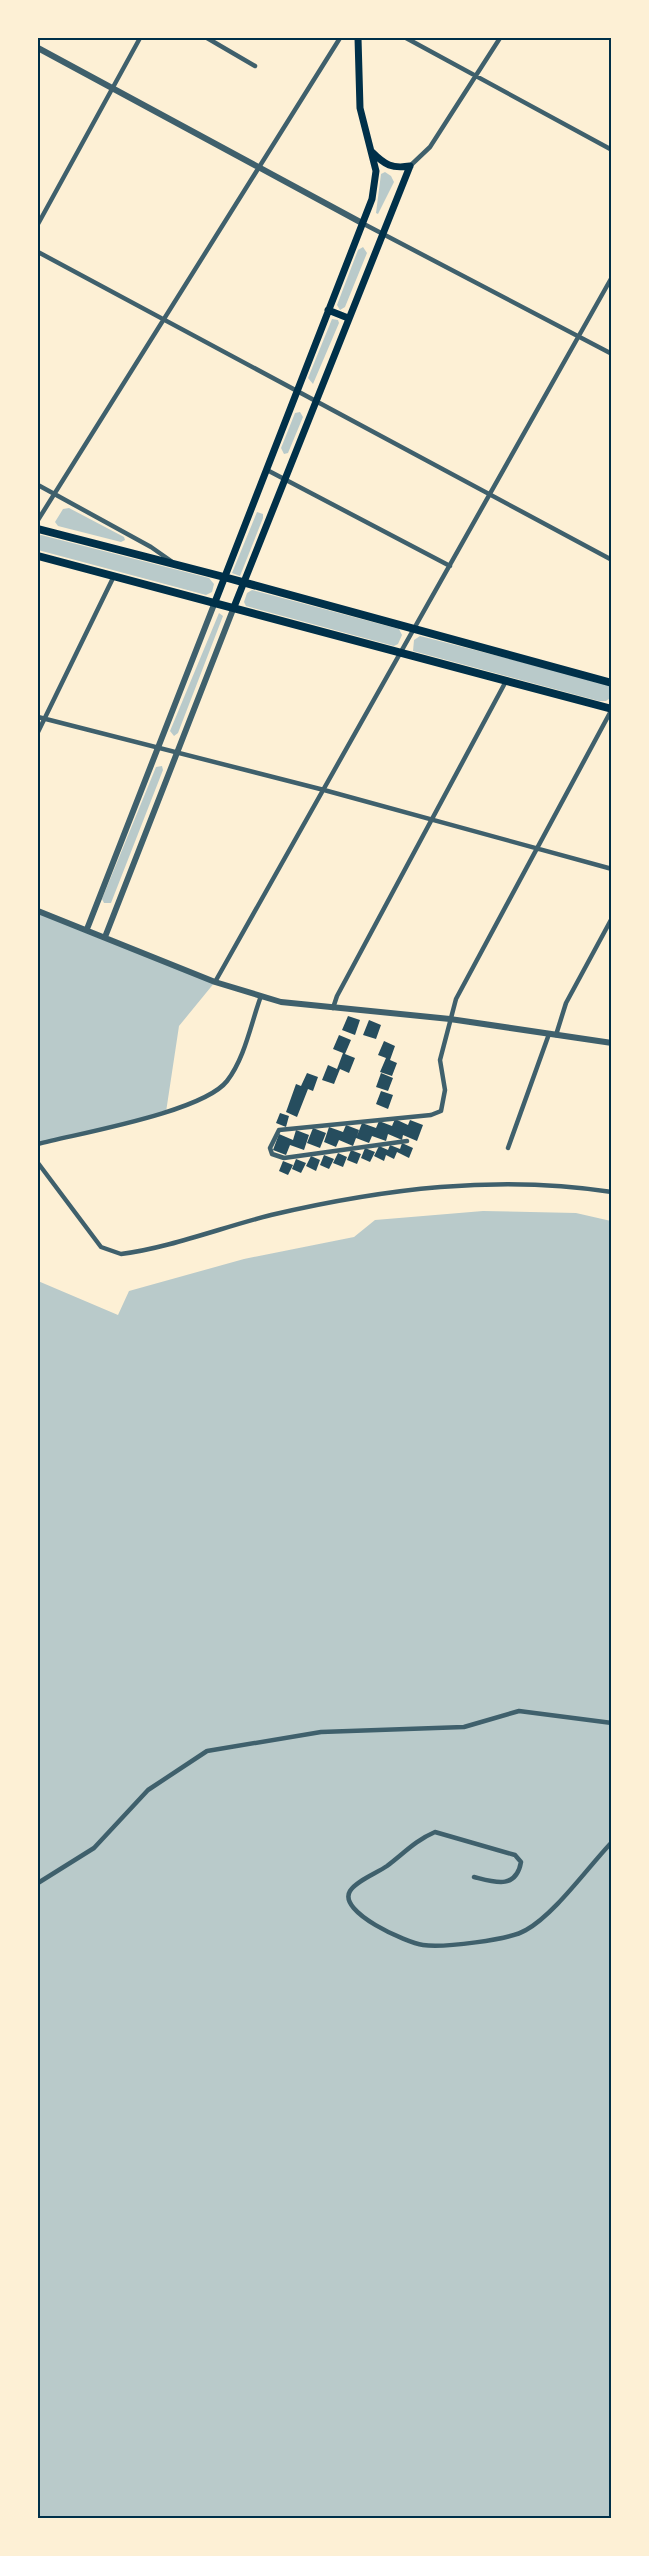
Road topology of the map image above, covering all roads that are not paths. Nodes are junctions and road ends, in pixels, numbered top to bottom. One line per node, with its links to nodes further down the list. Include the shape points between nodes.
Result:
1 (140, 38): 10 (street)
2 (207, 38): 8 (street)
3 (340, 38): 13 (street)
4 (358, 38): 11 (main road, via 360,108)
5 (406, 38): 9 (street)
6 (500, 38): 9 (street)
7 (38, 48): 10 (street)
8 (255, 66)
9 (477, 75): 12 (street); 14 (street, via 430,147)
10 (112, 88): 13 (street); 16 (street)
11 (370, 150): 14 (main road, via 388,166); 15 (main road, via 376,171 375,187)
12 (612, 150)
13 (259, 166): 15 (street); 22 (street)
14 (410, 166): 17 (main road)
15 (363, 223): 17 (street); 20 (main road)
16 (38, 224)
17 (382, 234): 21 (main road); 23 (street)
18 (38, 252): 22 (street)
19 (612, 277): 23 (street)
20 (328, 310): 21 (main road); 25 (main road)
21 (348, 318): 26 (main road)
22 (165, 320): 25 (street); 30 (street)
23 (579, 336): 24 (street); 31 (street)
24 (612, 354)
25 (297, 390): 26 (street); 27 (main road)
26 (316, 399): 28 (main road); 31 (street)
27 (267, 470): 28 (street); 38 (main road)
28 (285, 478): 37 (street); 40 (main road)
29 (38, 485): 30 (street)
30 (53, 493): 32 (street); 36 (street, via 152,547)
31 (490, 495): 35 (street); 37 (street)
32 (38, 520)
33 (38, 529): 36 (main road)
34 (38, 556): 39 (main road)
35 (612, 560)
36 (175, 564): 38 (main road)
37 (450, 566): 43 (street)
38 (224, 577): 40 (main road); 41 (main road)
39 (113, 578): 41 (main road); 49 (street)
40 (244, 582): 42 (main road); 43 (main road)
41 (215, 602): 42 (main road); 51 (street)
42 (234, 608): 44 (main road); 52 (street)
43 (415, 628): 44 (street); 45 (main road)
44 (401, 655): 46 (main road); 53 (street)
45 (612, 682)
46 (505, 683): 47 (main road); 54 (street)
47 (612, 709): 55 (street)
48 (38, 717): 49 (street)
49 (44, 718): 50 (street); 51 (street)
50 (38, 732)
51 (157, 749): 52 (street); 59 (street)
52 (176, 753): 53 (street); 60 (street)
53 (324, 790): 54 (street); 61 (street)
54 (430, 820): 55 (street); 63 (street)
55 (537, 849): 56 (street); 64 (street, via 456,999)
56 (612, 869)
57 (38, 911): 59 (street)
58 (612, 918): 65 (street)
59 (87, 929): 60 (street)
60 (105, 937): 61 (street)
61 (215, 982): 62 (street)
62 (261, 996): 63 (street, via 286,1004); 68 (street, via 236,1067 212,1095 185,1107)
63 (333, 1008): 64 (street)
64 (450, 1020): 65 (street); 67 (street, via 440,1060 445,1090 441,1111 279,1130 270,1148 272,1154 284,1158)
65 (553, 1035): 66 (street); 69 (street)
66 (612, 1043)
67 (407, 1141)
68 (38, 1144)
69 (508, 1148)
70 (38, 1163): 71 (street, via 101,1247 121,1254 272,1215 436,1186 555,1185)
71 (612, 1192)
72 (612, 1723): 75 (street, via 519,1711 464,1727 311,1733 207,1750 148,1790 94,1848)
73 (612, 1842): 74 (street, via 548,1912 519,1934 452,1945 421,1945 402,1939 348,1905 352,1888 435,1832 515,1855 521,1862 519,1870 502,1884)
74 (474, 1877)
75 (38, 1884)

